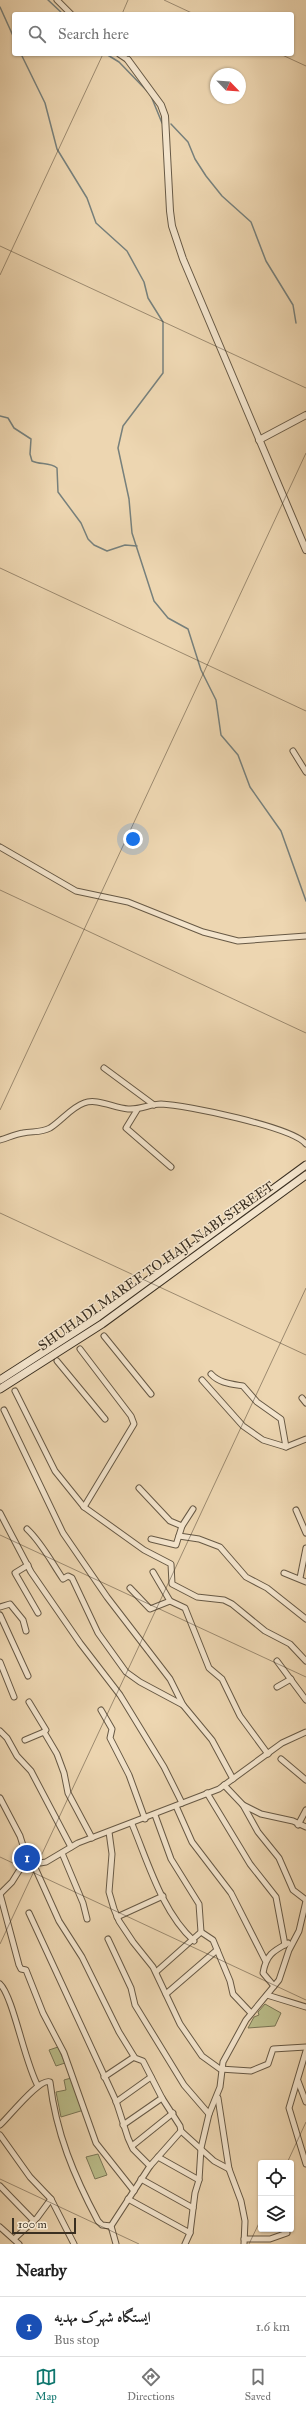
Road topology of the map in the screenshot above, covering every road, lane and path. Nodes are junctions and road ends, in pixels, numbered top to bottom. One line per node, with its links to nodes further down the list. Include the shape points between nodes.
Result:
1 (57, 0): 2 (street)
2 (69, 12)
3 (122, 56): 4 (street)
4 (128, 60): 6 (street, via 161,104 165,116 172,226 183,259)
5 (306, 414): 6 (street)
6 (259, 440): 7 (street)
7 (306, 550)
8 (293, 751): 9 (street)
9 (306, 772)
10 (0, 847): 11 (street, via 76,891 128,902 203,932 238,941)
11 (306, 936)
12 (104, 1068): 13 (street)
13 (154, 1105): 14 (street); 16 (street, via 211,1112 278,1128 302,1139)
14 (137, 1110): 15 (street, via 94,1101 83,1103 49,1128); 18 (street, via 126,1128)
15 (0, 1140)
16 (306, 1144)
17 (306, 1165): 24 (main road, via 98,1317)
18 (171, 1166)
19 (306, 1175): 26 (main road, SHUHADI MAREF TO HAJI NABI STREET, via 102,1324)
20 (104, 1336): 28 (street)
21 (80, 1349): 36 (street, via 131,1416 134,1424)
22 (57, 1361): 32 (street)
23 (211, 1374): 34 (street, via 216,1379 243,1386 257,1402 281,1419)
24 (0, 1380)
25 (202, 1380): 34 (street, via 243,1426 263,1440)
26 (0, 1389)
27 (15, 1391): 36 (street, via 55,1471)
28 (151, 1394)
29 (302, 1398): 30 (street)
30 (306, 1402)
31 (4, 1410): 67 (street, via 63,1534 170,1679)
32 (104, 1419)
33 (306, 1439): 34 (street)
34 (286, 1447)
35 (138, 1488): 40 (street, via 170,1521)
36 (84, 1507): 59 (street, via 144,1550 171,1564 172,1584 177,1588 197,1597 224,1600 265,1631 290,1644)
37 (193, 1509): 40 (street)
38 (296, 1510): 42 (street)
39 (0, 1513): 46 (street)
40 (182, 1526): 43 (street)
41 (27, 1529): 67 (street, via 63,1579 68,1576 72,1578 98,1633 126,1672)
42 (306, 1533)
43 (179, 1536): 44 (street, via 174,1546); 56 (street, via 199,1539 220,1548 246,1577 272,1592)
44 (151, 1539)
45 (306, 1548): 49 (street)
46 (28, 1565): 54 (street, via 15,1573); 80 (street, via 80,1643 120,1695 164,1767)
47 (153, 1572): 52 (street)
48 (284, 1573): 49 (street)
49 (300, 1578): 50 (street)
50 (306, 1582)
51 (130, 1588): 52 (street, via 150,1609)
52 (170, 1601): 73 (street, via 185,1608 209,1668 222,1679 240,1716)
53 (0, 1607): 57 (street, via 10,1604 23,1620)
54 (38, 1613)
55 (0, 1615): 61 (street)
56 (306, 1619)
57 (26, 1631)
58 (277, 1661): 62 (street)
59 (306, 1661)
60 (0, 1662): 64 (street)
61 (28, 1676)
62 (291, 1679): 63 (street); 65 (street)
63 (277, 1687)
64 (14, 1696)
65 (306, 1700)
66 (29, 1702): 70 (street, via 46,1730)
67 (183, 1705): 75 (street, via 212,1740)
68 (101, 1710): 85 (street, via 112,1729 110,1738 129,1776)
69 (0, 1731): 91 (street, via 31,1771)
70 (44, 1732): 72 (street); 90 (street, via 57,1754 68,1793)
71 (306, 1732): 73 (street, via 282,1743)
72 (25, 1740)
73 (268, 1754): 75 (street)
74 (281, 1759): 76 (street)
75 (233, 1779): 77 (street)
76 (306, 1780)
77 (224, 1785): 78 (street); 81 (street)
78 (207, 1793): 80 (street); 104 (street, via 250,1864 276,1897)
79 (0, 1798): 93 (street, via 20,1836)
80 (182, 1803): 82 (street)
81 (243, 1805): 87 (street, via 262,1814 293,1821); 96 (street, via 258,1832 279,1858 293,1890)
82 (176, 1806): 84 (street); 106 (street, via 192,1842 231,1893)
83 (306, 1810): 87 (street)
84 (155, 1815): 85 (street); 100 (street, via 171,1859 199,1904)
85 (145, 1819): 86 (street)
86 (132, 1824): 89 (street); 95 (street)
87 (298, 1825): 88 (street)
88 (306, 1827)
89 (109, 1832): 90 (street); 98 (street, via 112,1854 108,1892)
90 (92, 1838): 91 (street)
91 (71, 1847): 92 (street)
92 (62, 1853): 93 (street, via 46,1862); 99 (street)
93 (29, 1860): 94 (street); 116 (street, via 59,1921 82,1957)
94 (0, 1894): 142 (street, via 19,1965 21,1969 26,1970 43,2013 64,2053 92,2134 108,2160)
95 (163, 1896): 98 (street); 102 (street, via 184,1932)
96 (306, 1900): 103 (street)
97 (29, 1913): 119 (street)
98 (117, 1917): 107 (street)
99 (87, 1919)
100 (201, 1932): 102 (street); 105 (street, via 209,1935)
101 (108, 1939): 128 (street, via 131,1988 135,2005 184,2085)
102 (194, 1941): 107 (street)
103 (294, 1941): 104 (street); 109 (street, via 279,1980)
104 (285, 1945): 106 (street, via 272,1951)
105 (217, 1950): 110 (street); 113 (street, via 233,1994)
106 (266, 1960): 109 (street, via 263,1973)
107 (156, 1972): 110 (street)
108 (0, 1984): 122 (street, via 18,2027 32,2076)
109 (274, 1986): 111 (street)
110 (166, 1994): 118 (street, via 180,2024 202,2056)
111 (267, 1994): 112 (street); 113 (street)
112 (306, 2007)
113 (251, 2013): 118 (street, via 232,2043)
114 (306, 2047): 118 (street, via 273,2049 268,2064 256,2070)
115 (306, 2051): 117 (street)
116 (134, 2057): 119 (street); 120 (street, via 143,2062)
117 (305, 2058): 121 (street)
118 (220, 2069): 123 (street)
119 (104, 2077): 125 (street)
120 (151, 2077): 124 (street); 125 (street)
121 (297, 2080): 126 (street); 136 (street, via 289,2108)
122 (38, 2086): 129 (street); 147 (street, via 50,2082 62,2139 75,2177 98,2221 102,2225)
123 (220, 2087): 128 (street); 138 (street, via 217,2102)
124 (162, 2098): 127 (street); 130 (street)
125 (116, 2102): 130 (street)
126 (306, 2102)
127 (173, 2114): 131 (street); 133 (street)
128 (209, 2114): 134 (street)
129 (0, 2125)
130 (123, 2125): 133 (street)
131 (181, 2131): 134 (street); 135 (street)
132 (0, 2135): 143 (street, via 30,2177)
133 (132, 2146): 137 (street)
134 (201, 2148): 138 (street, via 214,2161); 140 (street)
135 (158, 2157): 137 (street); 140 (street)
136 (306, 2164)
137 (150, 2166): 139 (street)
138 (230, 2169): 152 (street, via 245,2221)
139 (141, 2179): 142 (street); 145 (street)
140 (199, 2180): 145 (street)
141 (0, 2186): 146 (street)
142 (134, 2191): 144 (street)
143 (51, 2199): 146 (street); 154 (street)
144 (128, 2200): 147 (street); 149 (street)
145 (193, 2208): 149 (street)
146 (34, 2221): 151 (street)
147 (111, 2226): 155 (street)
148 (0, 2227): 151 (street)
149 (190, 2233): 156 (street)
150 (287, 2233): 152 (street, via 270,2239)
151 (14, 2239): 153 (street)
152 (244, 2242)
153 (19, 2244)
154 (74, 2244)
155 (116, 2244)
156 (185, 2244)

